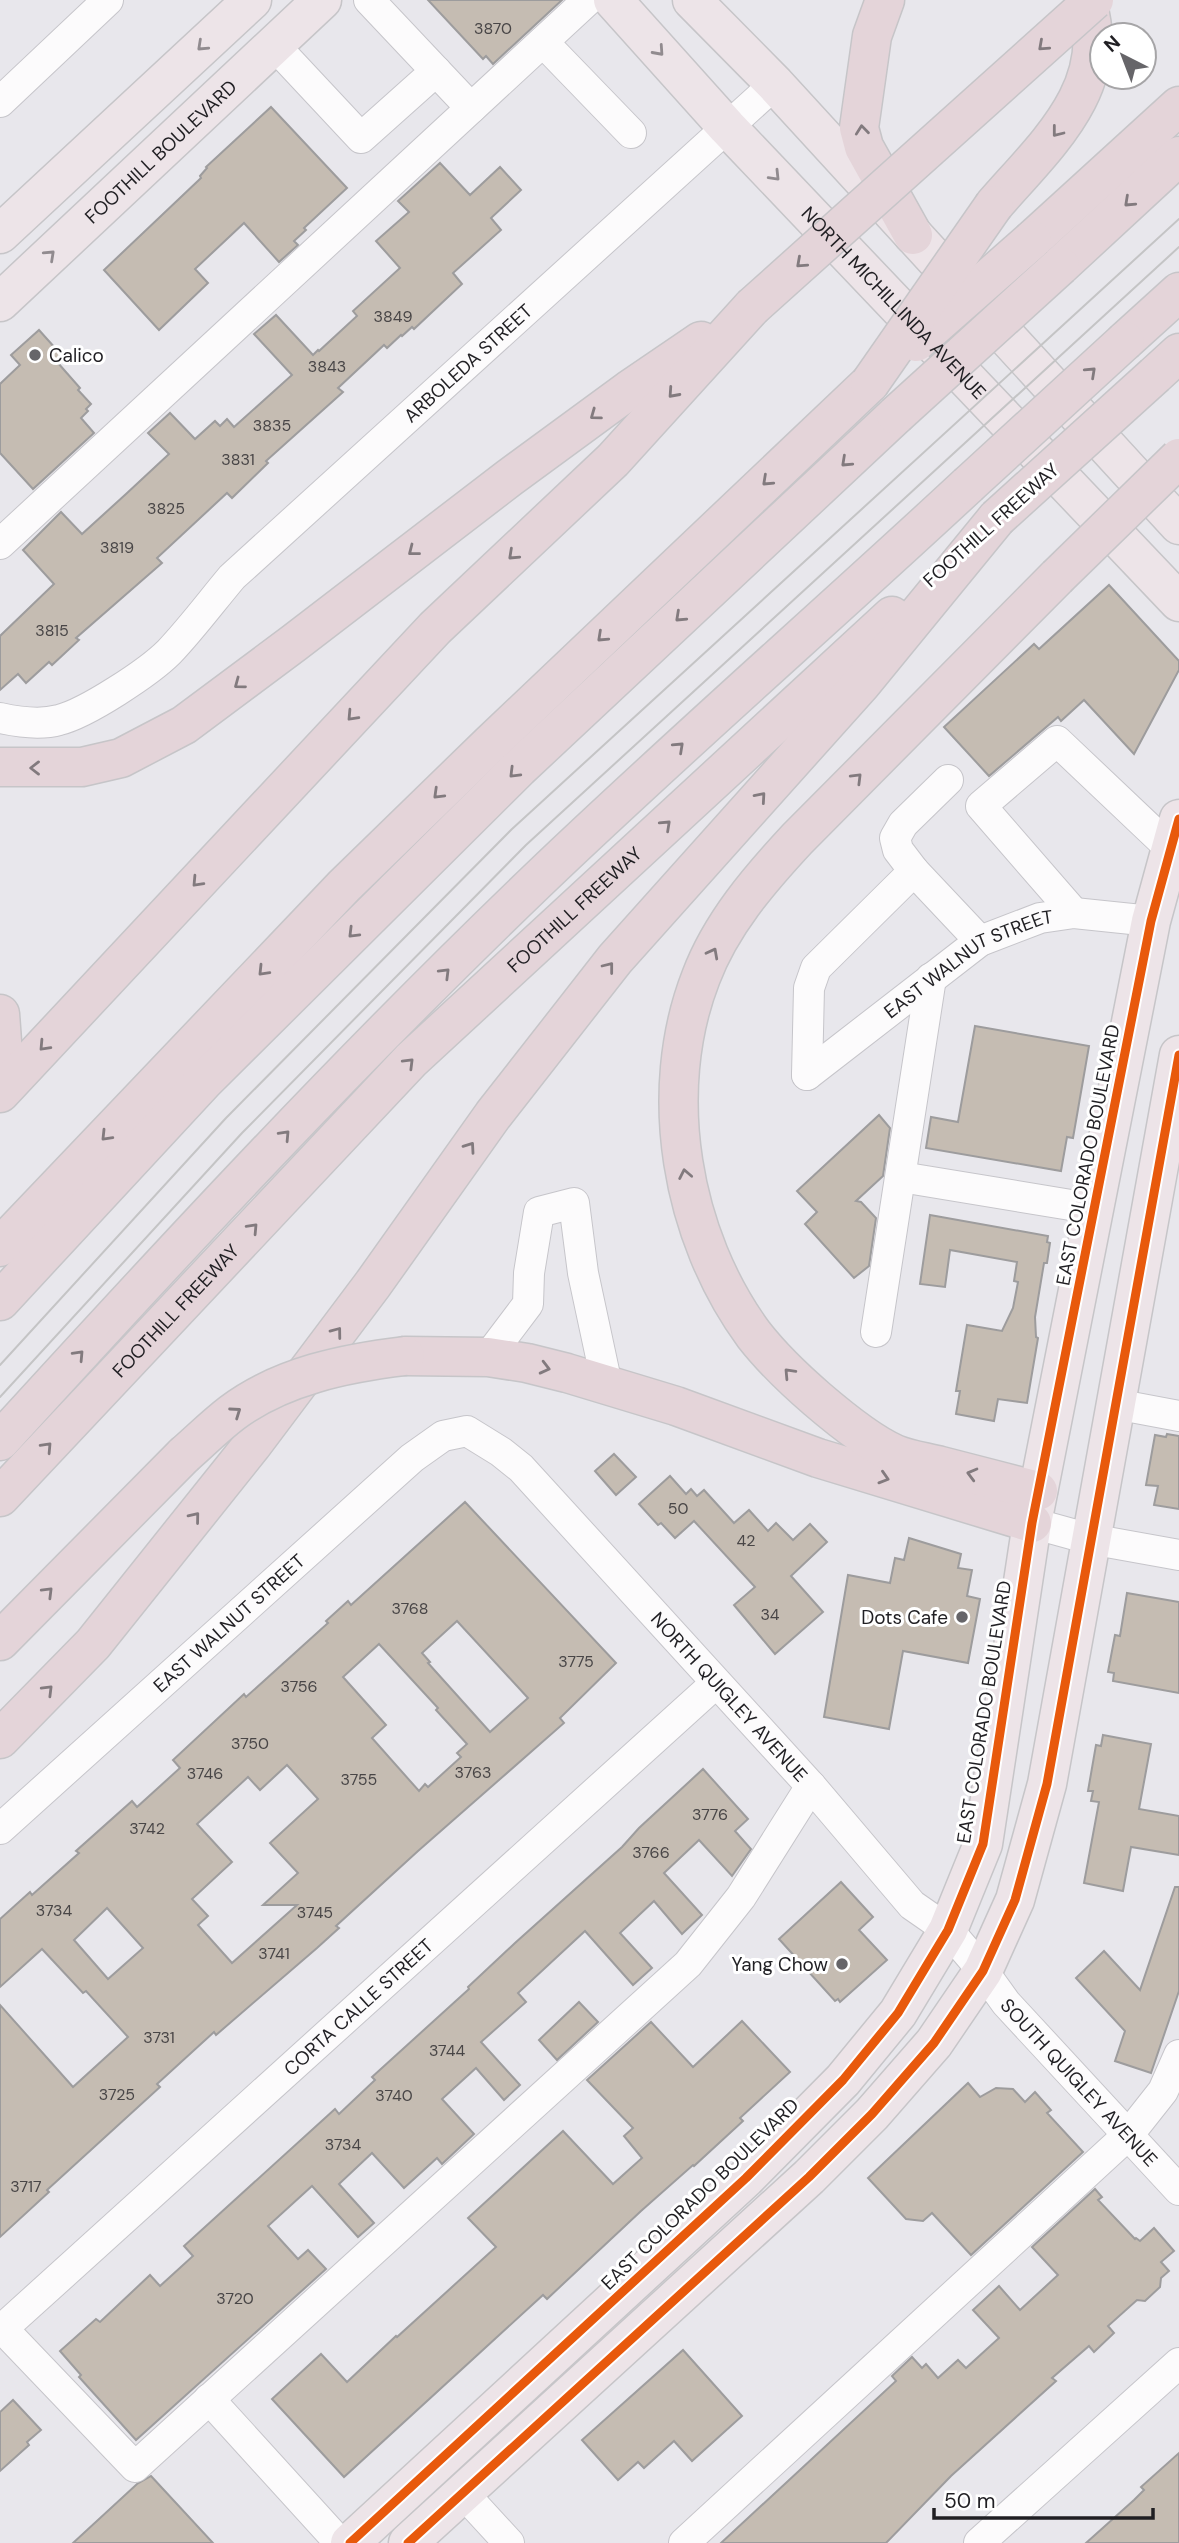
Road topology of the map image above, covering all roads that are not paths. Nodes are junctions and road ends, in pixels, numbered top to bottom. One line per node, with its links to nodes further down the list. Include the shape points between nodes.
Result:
1 (108, 0): 15 (street)
2 (252, 0): 21 (main road, one-way to 21)
3 (322, 0): 12 (main road, FOOTHILL BOULEVARD)
4 (369, 0): 13 (street)
5 (588, 0): 11 (street)
6 (613, 0): 18 (main road, NORTH MICHILLINDA AVENUE, one-way to 18)
7 (692, 0): 14 (main road)
8 (886, 0): 22 (highway, one-way to 8, via 864,147 859,128 872,36)
9 (1086, 0): 27 (highway, one-way to 27, bridge, via 1093,22 1089,75 1061,128 994,205)
10 (1094, 0): 25 (highway, one-way to 25, bridge)
11 (543, 42): 17 (street); 19 (street)
12 (274, 45): 13 (street, via 361,138); 24 (main road, FOOTHILL BOULEVARD, one-way to 12)
13 (436, 71): 17 (street)
14 (775, 84): 18 (street, ARBOLEDA STREET); 22 (main road)
15 (0, 102)
16 (1179, 106): 27 (highway, bridge)
17 (471, 108): 31 (street)
18 (727, 127): 32 (main road, NORTH MICHILLINDA AVENUE, one-way to 32); 33 (street, ARBOLEDA STREET, via 232,577 169,652 142,674 59,720)
19 (631, 133)
20 (1179, 156): 49 (highway, one-way to 49, bridge, via 519,768 203,1082)
21 (0, 234)
22 (913, 235): 30 (main road)
23 (1179, 292): 57 (highway, one-way to 23, bridge, via 318,1099 538,880)
24 (0, 302)
25 (752, 307): 34 (highway, one-way to 34, via 520,470 184,726 121,758 82,767); 45 (highway, one-way to 45, via 613,460 435,628)
26 (1167, 364): 29 (highway, FOOTHILL FREEWAY, bridge)
27 (870, 383): 48 (highway, one-way to 48, via 344,886)
28 (1179, 458): 59 (highway, one-way to 28, bridge, via 895,1454 839,1419 754,1335 723,1284 696,1219 681,1152 679,1080 684,1031 701,976 727,925 760,880)
29 (997, 518): 58 (highway, FOOTHILL FREEWAY, one-way to 29, via 411,1060); 64 (highway, one-way to 29, via 93,1644 244,1455 493,1115 615,959 862,683)
30 (1177, 520)
31 (0, 544)
32 (1179, 602)
33 (0, 719)
34 (0, 767)
35 (948, 780): 37 (street, via 902,824 895,838)
36 (1175, 834): 38 (street, via 1057,741 981,806); 39 (main road, EAST COLORADO BOULEVARD)
37 (914, 871): 40 (street); 41 (street, EAST WALNUT STREET, via 816,968 809,988 807,1075)
38 (1074, 913): 39 (street, EAST WALNUT STREET); 40 (street, EAST WALNUT STREET, via 1040,918)
39 (1151, 921): 47 (main road, EAST COLORADO BOULEVARD)
40 (980, 941): 41 (street, EAST WALNUT STREET)
41 (931, 978): 46 (street)
42 (0, 1014): 44 (highway)
43 (1179, 1055): 53 (main road)
44 (0, 1069)
45 (0, 1093)
46 (901, 1177): 47 (street); 50 (street)
47 (1095, 1209): 59 (main road, EAST COLORADO BOULEVARD)
48 (0, 1247)
49 (0, 1301)
50 (876, 1332)
51 (488, 1357): 52 (highway, one-way to 52); 52 (street, via 528,1304 528,1273 539,1212 574,1203 583,1273); 62 (highway, one-way to 51, bridge, via 184,1455 233,1412 293,1381 361,1361 405,1356)
52 (607, 1385): 59 (highway, one-way to 59, via 818,1458)
53 (1115, 1404): 54 (street); 60 (main road)
54 (1168, 1414): 56 (street, via 1162,1424)
55 (467, 1431): 63 (street, NORTH QUIGLEY AVENUE, via 521,1468); 66 (street, EAST WALNUT STREET, via 443,1436 412,1458)
56 (1179, 1433)
57 (0, 1441)
58 (0, 1497)
59 (1035, 1507): 60 (street); 67 (main road, EAST COLORADO BOULEVARD, via 983,1844)
60 (1090, 1539): 61 (street); 68 (main road, via 1047,1784 1015,1900)
61 (1179, 1555)
62 (0, 1641)
63 (716, 1683): 65 (street, NORTH QUIGLEY AVENUE); 72 (street, CORTA CALLE STREET)
64 (0, 1739)
65 (811, 1786): 67 (street, NORTH QUIGLEY AVENUE, via 912,1905); 74 (street, via 741,1897 688,1964)
66 (0, 1829)
67 (948, 1930): 68 (street, NORTH QUIGLEY AVENUE); 77 (main road, EAST COLORADO BOULEVARD, via 898,2013 824,2100 746,2178)
68 (983, 1971): 70 (street, SOUTH QUIGLEY AVENUE, via 1006,2003); 75 (main road, via 934,2043 872,2114)
69 (1179, 2055): 70 (street, via 1163,2091)
70 (1129, 2134): 71 (street, SOUTH QUIGLEY AVENUE); 80 (street)
71 (1179, 2190)
72 (2, 2330): 74 (street, via 135,2468)
73 (1179, 2363): 81 (street)
74 (209, 2399): 76 (street)
75 (463, 2493): 78 (main road); 79 (street)
76 (340, 2543)
77 (350, 2543)
78 (408, 2543)
79 (509, 2543)
80 (684, 2543)
81 (979, 2543)

